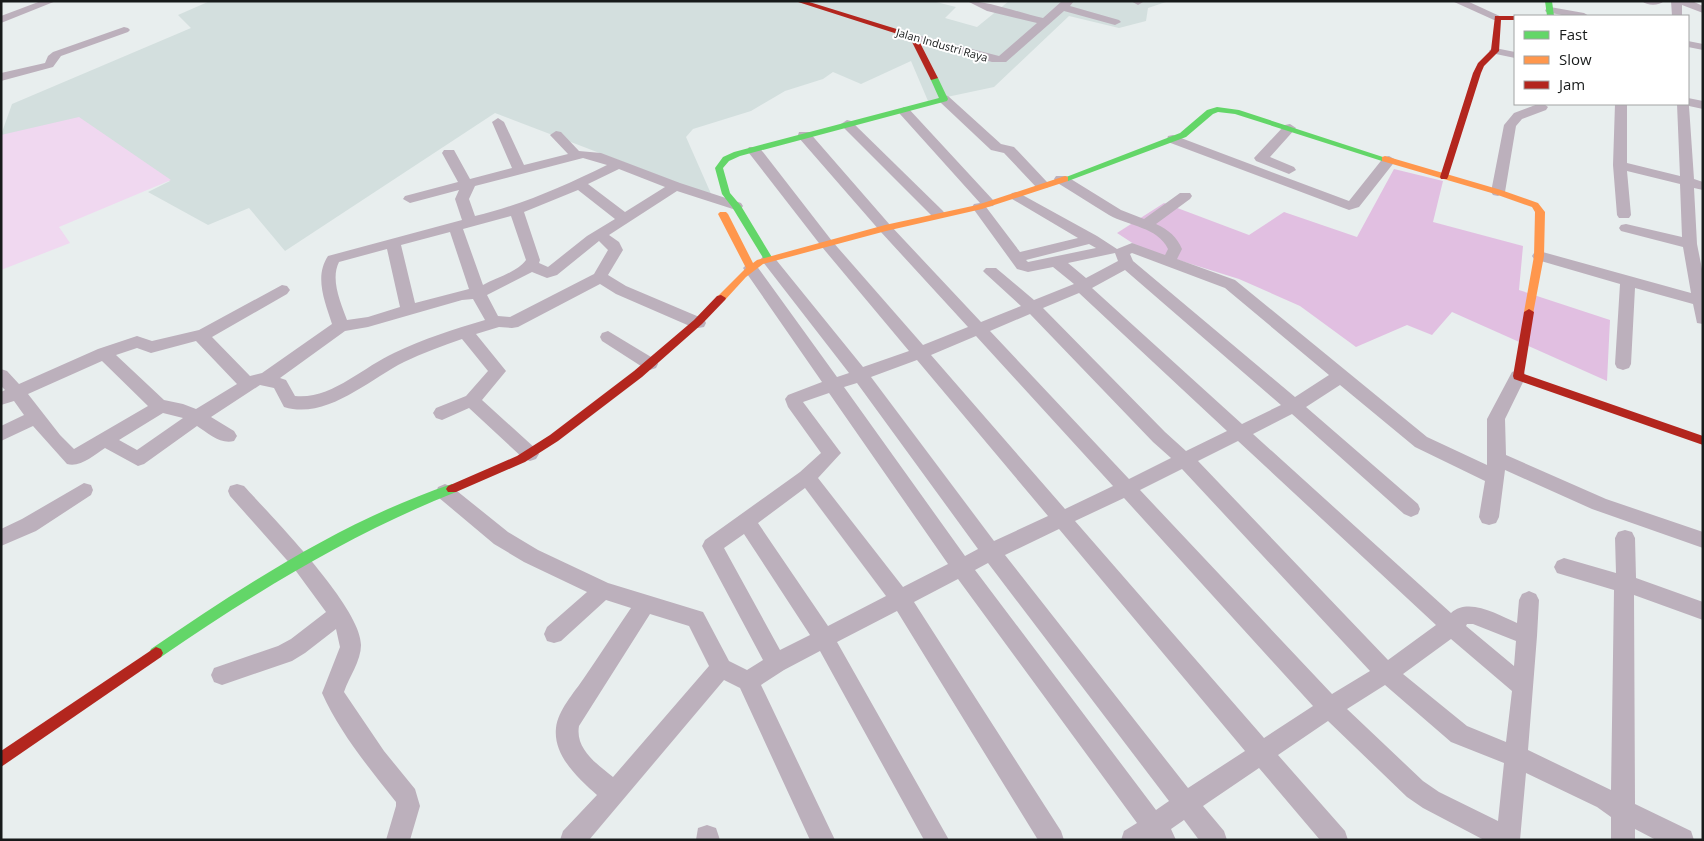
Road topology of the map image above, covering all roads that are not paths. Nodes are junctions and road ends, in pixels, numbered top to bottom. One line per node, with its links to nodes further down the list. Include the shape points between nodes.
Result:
1 (51, 1): 16 (street)
2 (798, 1): 20 (street, Jalan Industri Raya)
3 (972, 1): 17 (street, via 991,9)
4 (1457, 1): 14 (street)
5 (1647, 1): 6 (street)
6 (1659, 1)
7 (1676, 1): 13 (street)
8 (1682, 1): 11 (street)
9 (1066, 4): 17 (street, Jalan Industri Raya); 18 (street)
10 (1549, 9): 12 (street)
11 (1703, 10)
12 (1579, 15)
13 (1677, 15)
14 (1498, 18): 15 (street); 23 (street)
15 (1514, 18)
16 (1, 20)
17 (1046, 22): 20 (street, Jalan Industri Raya, via 999,61)
18 (1115, 22)
19 (124, 30): 25 (street, via 55,55 49,65)
20 (913, 37): 26 (street)
21 (1689, 44): 22 (street)
22 (1703, 47)
23 (1495, 51): 24 (street); 47 (street, via 1477,72)
24 (1514, 55)
25 (1, 77)
26 (944, 99): 32 (street); 53 (street, via 996,147 1009,150)
27 (1689, 102): 30 (street)
28 (1621, 105): 44 (street)
29 (1682, 105): 49 (street)
30 (1703, 106)
31 (1542, 107): 55 (street, via 1518,116 1510,125)
32 (904, 111): 34 (street); 60 (street)
33 (498, 122): 46 (street)
34 (847, 124): 37 (street); 63 (street)
35 (1290, 128): 38 (street, via 1217,109); 42 (street); 45 (street, via 1261,158)
36 (556, 135): 41 (street)
37 (804, 135): 39 (street); 67 (street)
38 (1173, 139): 42 (street, via 1349,206 1354,204); 48 (street)
39 (754, 150): 58 (street, via 726,159 719,168); 71 (street)
40 (449, 153): 51 (street)
41 (576, 155): 43 (street, via 590,154); 46 (street)
42 (1388, 160): 47 (street)
43 (619, 164): 50 (street); 52 (street)
44 (1620, 165): 49 (street); 72 (street, via 1625,221)
45 (1289, 170)
46 (520, 171): 51 (street)
47 (1444, 177): 55 (street)
48 (1060, 179): 53 (street); 66 (street, via 1116,213)
49 (1686, 182): 54 (street); 72 (street)
50 (579, 184): 62 (street); 64 (street)
51 (467, 185): 59 (street); 65 (street, via 462,199)
52 (675, 186): 58 (street); 64 (street)
53 (1042, 186): 56 (street)
54 (1703, 186)
55 (1498, 192): 73 (street, via 1536,205 1540,212)
56 (1017, 196): 60 (street); 69 (street)
57 (1185, 196): 66 (street)
58 (723, 198): 61 (street); 77 (street, via 720,209)
59 (410, 199)
60 (984, 205): 63 (street); 74 (street)
61 (736, 206): 77 (street)
62 (516, 210): 65 (street); 79 (street, via 532,256)
63 (938, 214): 67 (street)
64 (625, 219): 68 (street)
65 (462, 224): 70 (street); 85 (street)
66 (1146, 225): 75 (street, via 1173,243 1175,249)
67 (885, 228): 71 (street); 93 (street)
68 (599, 235): 79 (street, via 552,272); 81 (street, via 616,248)
69 (1092, 239): 74 (street); 76 (street, via 1110,250)
70 (393, 242): 88 (street); 92 (street, via 331,260 329,285)
71 (828, 244): 77 (street); 98 (street)
72 (1690, 244): 86 (street)
73 (1540, 256): 82 (street); 104 (street)
74 (1016, 258): 76 (street, via 1022,266 1028,267)
75 (1169, 261): 78 (street, via 1128,248 1122,252); 103 (street, via 1230,284)
76 (1057, 262): 83 (street)
77 (759, 263): 91 (street, via 735,282); 102 (street); 107 (street)
78 (1126, 263): 83 (street); 111 (street)
79 (531, 266): 85 (street)
80 (991, 271): 87 (street)
81 (600, 277): 90 (street, via 512,323); 91 (street, via 621,290)
82 (1628, 281): 86 (street); 100 (street)
83 (1083, 286): 87 (street); 116 (street)
84 (282, 290): 95 (street)
85 (478, 293): 88 (street); 90 (street)
86 (1702, 302): 89 (street)
87 (1032, 307): 93 (street); 123 (street)
88 (409, 310): 92 (street)
89 (1703, 319)
90 (494, 322): 94 (street)
91 (698, 323): 99 (street)
92 (341, 326): 105 (street)
93 (980, 328): 98 (street); 126 (street)
94 (465, 332): 105 (street, via 396,359 337,393 312,402 290,402 280,384); 110 (street, via 498,371)
95 (201, 336): 97 (street, via 149,347 137,342); 106 (street)
96 (608, 337): 99 (street)
97 (104, 353): 108 (street); 112 (street)
98 (920, 354): 102 (street); 132 (street)
99 (650, 364): 121 (street)
100 (1623, 364)
101 (1, 375): 108 (street)
102 (860, 375): 107 (street); 137 (street)
103 (1341, 376): 111 (street); 125 (street, via 1421,442)
104 (1518, 376): 120 (street); 122 (street, via 1496,419)
105 (266, 379): 106 (street)
106 (248, 384): 115 (street)
107 (832, 385): 124 (street, via 794,401 832,453); 139 (street)
108 (18, 392): 109 (street); 114 (street)
109 (1, 399)
110 (472, 400): 113 (street); 121 (street)
111 (1294, 406): 116 (street); 130 (street)
112 (160, 407): 115 (street, via 178,408); 119 (street)
113 (442, 413)
114 (37, 416): 117 (street); 119 (street, via 59,447 73,459)
115 (197, 417): 118 (street); 119 (street, via 138,458)
116 (1241, 432): 123 (street); 148 (street)
117 (1, 434)
118 (228, 436)
119 (105, 440)
120 (1703, 441)
121 (530, 454): 129 (street)
122 (1497, 459): 125 (street); 136 (street, via 1599,504)
123 (1185, 460): 126 (street); 154 (street)
124 (807, 477): 133 (street); 143 (street)
125 (1494, 477): 131 (street)
126 (1127, 488): 132 (street); 158 (street)
127 (84, 490): 134 (street)
128 (237, 491): 138 (street)
129 (445, 492): 138 (street, via 402,508); 142 (street, via 501,538)
130 (1411, 509)
131 (1489, 517)
132 (1061, 519): 137 (street); 159 (street)
133 (746, 522): 151 (street); 152 (street, via 714,543 712,548)
134 (1, 538)
135 (1625, 538): 141 (street)
136 (1703, 540)
137 (991, 552): 139 (street); 163 (street)
138 (300, 561): 147 (street); 161 (street, via 130,670)
139 (961, 567): 143 (street); 165 (street)
140 (1564, 567): 141 (street)
141 (1626, 585): 146 (street); 164 (street)
142 (603, 590): 145 (street); 149 (street)
143 (901, 600): 151 (street); 171 (street)
144 (1529, 600): 150 (street)
145 (646, 603): 153 (street, via 696,619); 162 (street, via 566,729 577,760)
146 (1703, 611)
147 (339, 614): 155 (street, via 284,654); 167 (street, via 352,646 333,693 376,759 407,797 408,806)
148 (1451, 626): 150 (street, via 1467,614); 154 (street); 157 (street)
149 (554, 634)
150 (1527, 636): 157 (street)
151 (824, 638): 152 (street); 170 (street)
152 (776, 663): 156 (street)
153 (721, 668): 156 (street); 162 (street)
154 (1386, 673): 158 (street); 160 (street, via 1468,740)
155 (222, 675)
156 (748, 682): 169 (street)
157 (1523, 687): 160 (street)
158 (1330, 708): 159 (street); 166 (street, via 1415,789 1430,800)
159 (1260, 753): 163 (street); 174 (street)
160 (1516, 757): 164 (street); 166 (street)
161 (1, 760)
162 (614, 794): 168 (street)
163 (1185, 803): 165 (street); 173 (street)
164 (1624, 811): 175 (street); 176 (street)
165 (1159, 833): 172 (street)
166 (1508, 839)
167 (398, 840)
168 (572, 840)
169 (824, 840)
170 (937, 840)
171 (1052, 840)
172 (1132, 840)
173 (1215, 840)
174 (1336, 840)
175 (1623, 840)
176 (1682, 840)

